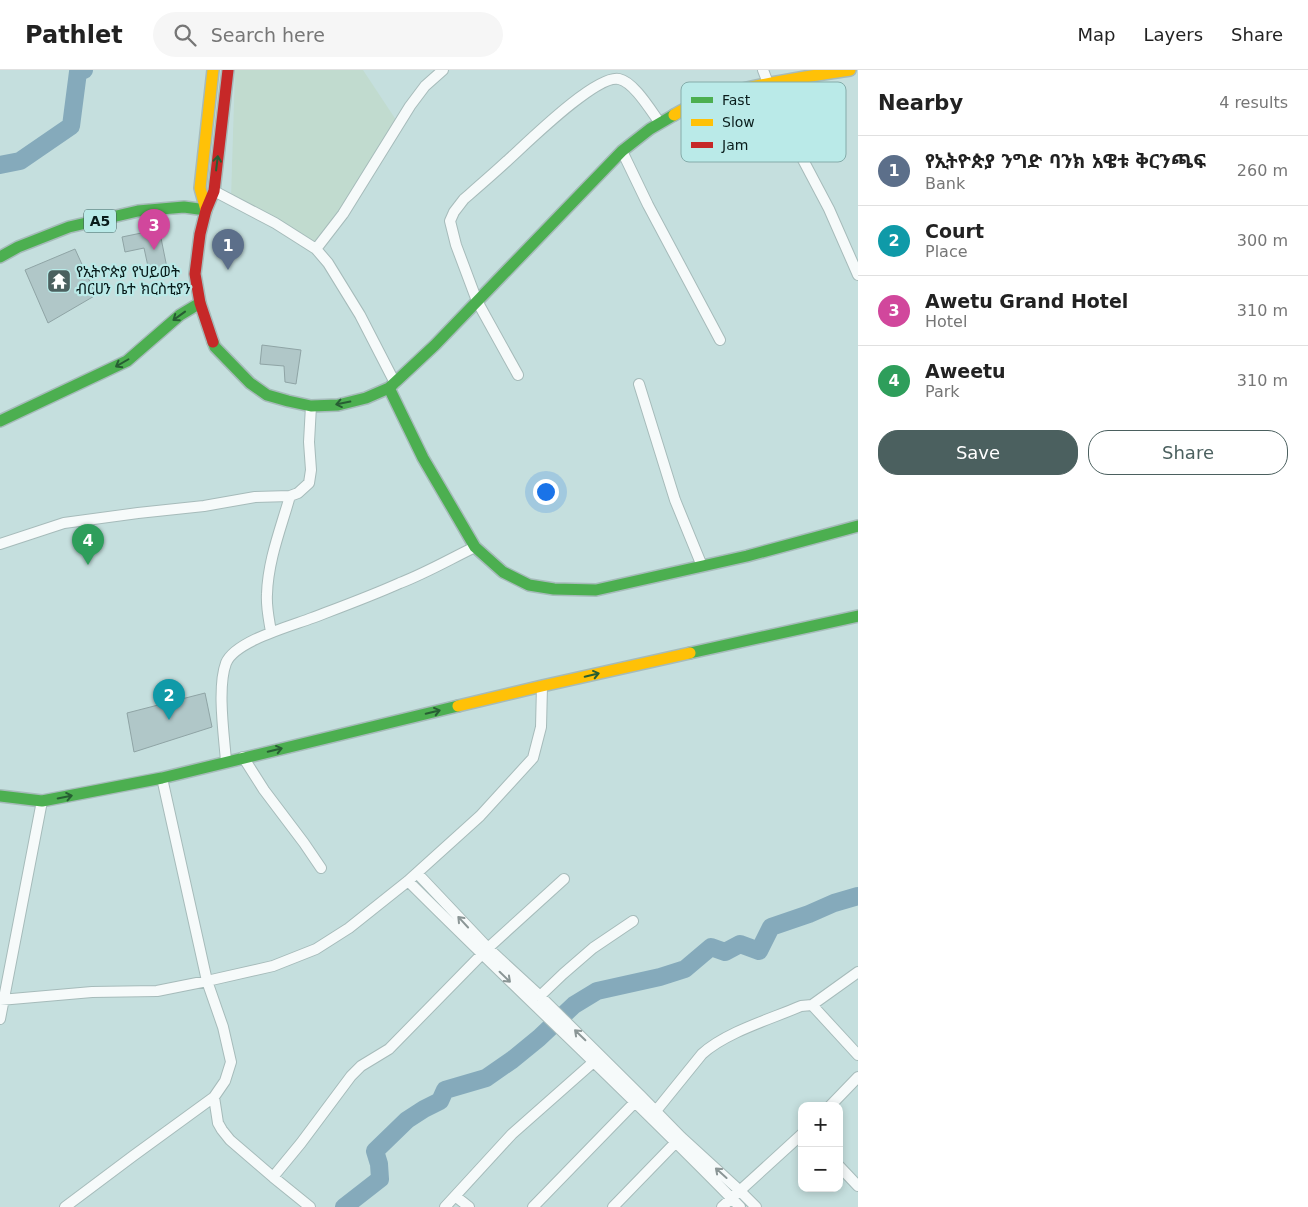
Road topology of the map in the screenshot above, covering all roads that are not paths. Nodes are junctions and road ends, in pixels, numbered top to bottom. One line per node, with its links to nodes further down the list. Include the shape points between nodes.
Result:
1 (213, 70): 12 (main road, via 200,188)
2 (228, 70): 11 (main road, one-way to 2)
3 (442, 70): 13 (street, via 410,106 343,214)
4 (763, 70): 6 (street)
5 (850, 70): 6 (main road)
6 (767, 82)
7 (681, 111): 8 (main road)
8 (660, 123): 9 (main road); 17 (street, via 626,81 610,80 593,88 554,117 464,199 450,221)
9 (622, 151): 17 (main road); 19 (street)
10 (804, 162): 14 (street)
11 (214, 191): 12 (main road); 13 (street)
12 (206, 210): 15 (main road, A5, via 164,208 69,227); 18 (main road, via 196,274)
13 (316, 249): 22 (street, via 360,314)
14 (853, 249): 16 (street)
15 (0, 257)
16 (858, 275)
17 (477, 301): 20 (street); 22 (main road)
18 (200, 303): 23 (main road, via 216,347 250,383 267,394); 24 (main road, one-way to 24, via 180,315 127,361)
19 (720, 340)
20 (518, 375)
21 (639, 384): 29 (street, via 675,500)
22 (392, 386): 23 (main road, one-way to 23, via 366,398 338,405); 28 (main road, via 423,458)
23 (311, 406): 25 (street, via 309,483)
24 (0, 421)
25 (290, 496): 27 (street, via 255,497 64,523); 31 (street, via 272,557 266,594)
26 (858, 526): 29 (main road)
27 (0, 544)
28 (475, 548): 29 (main road, via 503,572 529,585 554,590 596,590); 31 (street, via 401,583)
29 (702, 566)
30 (858, 616): 32 (main road, one-way to 30)
31 (271, 632): 34 (street, via 232,655 226,663 221,688)
32 (542, 686): 33 (main road, one-way to 32); 39 (street, via 540,727 533,758 480,816)
33 (243, 757): 34 (main road); 38 (street)
34 (226, 761): 35 (main road)
35 (162, 778): 37 (main road, one-way to 35); 45 (street)
36 (0, 796): 37 (main road)
37 (42, 801): 47 (street)
38 (321, 868)
39 (417, 873): 41 (street); 43 (street, one-way to 39)
40 (564, 880): 43 (street)
41 (408, 881): 43 (street); 45 (street, via 349,928 316,949 274,966)
42 (633, 921): 46 (street, via 593,948)
43 (485, 952): 46 (street); 51 (street, one-way to 51); 60 (street, via 389,1049 351,1076)
44 (858, 972): 48 (street)
45 (207, 981): 47 (street, via 157,990); 53 (street, via 231,1062 225,1081)
46 (540, 996): 51 (street, one-way to 46)
47 (2, 999): 49 (street)
48 (812, 1006): 50 (street); 56 (street, via 801,1006 731,1035 709,1048)
49 (0, 1019)
50 (858, 1055)
51 (598, 1059): 54 (street); 63 (street, via 512,1134)
52 (858, 1077): 55 (street)
53 (214, 1097): 60 (street, via 222,1130); 65 (street)
54 (638, 1099): 56 (street); 69 (street)
55 (834, 1102)
56 (653, 1115): 58 (street)
57 (798, 1138): 62 (street)
58 (678, 1140): 62 (street, one-way to 58); 64 (street); 70 (street)
59 (843, 1170): 61 (street)
60 (273, 1177): 66 (street)
61 (858, 1186)
62 (739, 1190): 64 (street); 73 (street)
63 (455, 1196): 67 (street); 68 (street)
64 (731, 1198): 71 (street); 72 (street)
65 (65, 1207)
66 (310, 1207)
67 (445, 1207)
68 (468, 1207)
69 (533, 1207)
70 (612, 1207)
71 (722, 1207)
72 (740, 1207)
73 (756, 1207)

